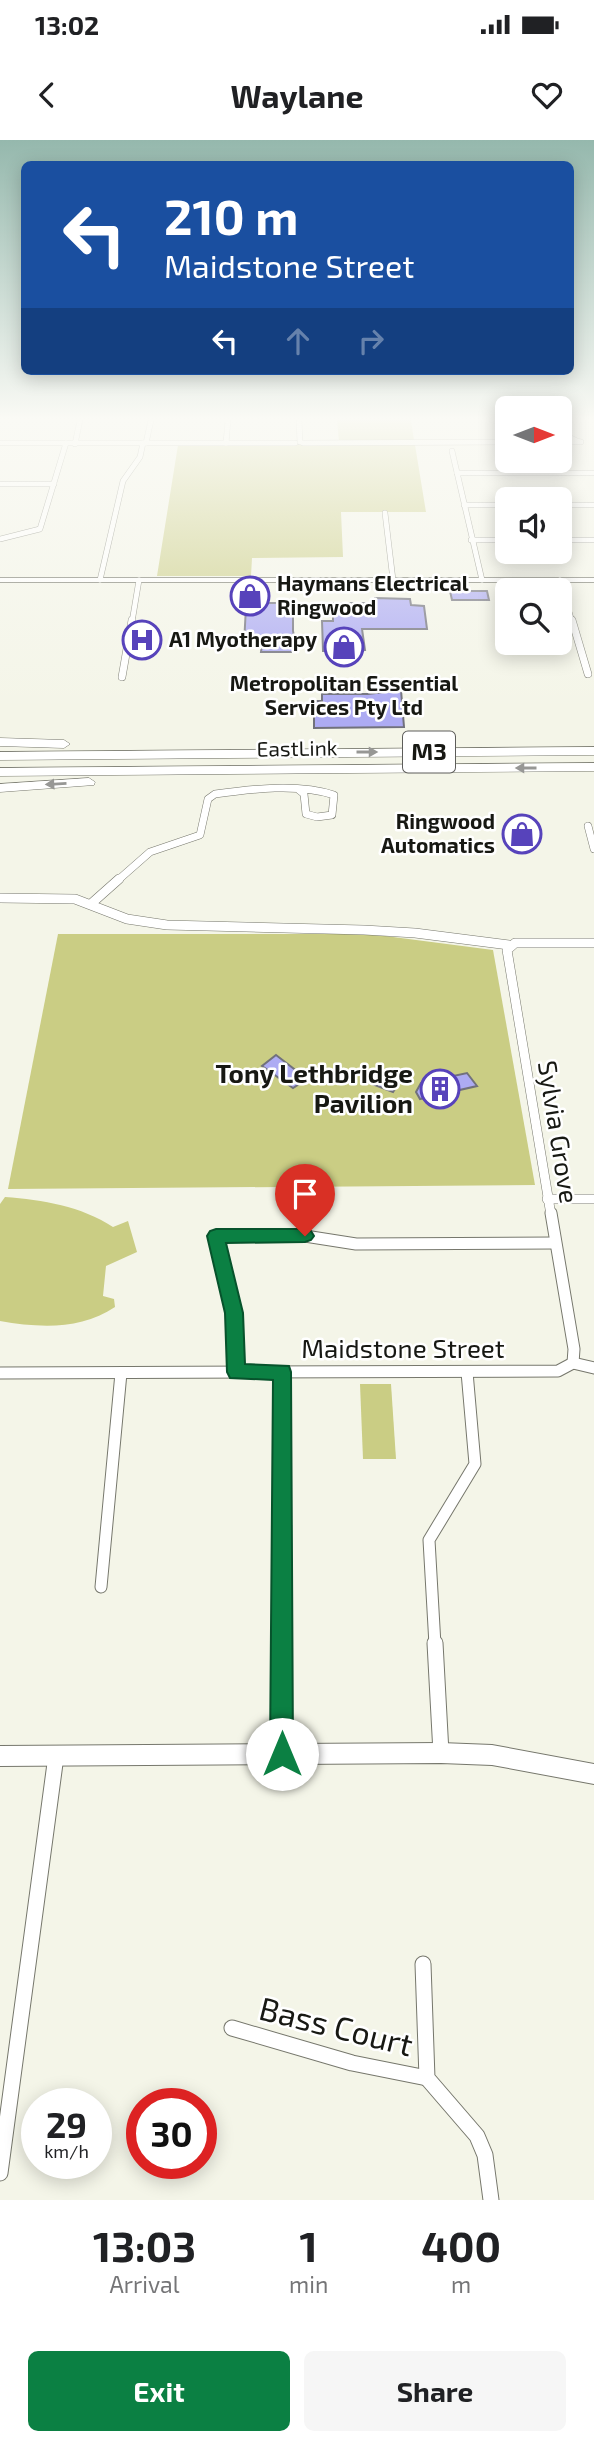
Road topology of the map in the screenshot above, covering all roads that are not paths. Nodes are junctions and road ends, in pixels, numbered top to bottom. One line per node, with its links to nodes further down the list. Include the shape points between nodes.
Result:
1 (44, 516): 5 (street, via 40,529)
2 (114, 516): 11 (street)
3 (385, 516): 13 (street)
4 (466, 516): 6 (street)
5 (0, 539)
6 (471, 540): 7 (street); 14 (street)
7 (495, 540)
8 (572, 540): 9 (street)
9 (594, 540)
10 (0, 580): 11 (main road)
11 (100, 580): 12 (main road)
12 (139, 580): 13 (main road); 20 (street)
13 (393, 580): 14 (main road)
14 (482, 580): 15 (main road)
15 (495, 580)
16 (572, 580): 17 (main road)
17 (594, 580)
18 (572, 620): 19 (street)
19 (588, 674)
20 (122, 677)
21 (0, 741): 23 (highway)
22 (594, 751): 23 (highway, EastLink / M3, one-way to 22)
23 (274, 753): 24 (highway, EastLink / M3)
24 (0, 756)
25 (594, 767): 26 (highway, EastLink / M3, one-way to 26)
26 (302, 768): 27 (highway, EastLink / M3); 28 (highway, one-way to 28)
27 (0, 772)
28 (0, 788)
29 (299, 790): 29 (street, via 304,794 306,814 332,815 334,795); 33 (street, via 215,794 208,799 200,835 150,852)
30 (588, 826): 31 (street)
31 (594, 849)
32 (0, 898): 33 (street)
33 (92, 903): 35 (street, via 127,919 167,925 376,930)
34 (594, 943): 35 (street, via 515,943)
35 (508, 948): 36 (street, Sylvia Grove)
36 (548, 1199): 37 (street); 38 (street, Sylvia Grove)
37 (594, 1199)
38 (555, 1243): 39 (street, Sylvia Grove); 41 (street, via 356,1244 305,1236 216,1236 234,1313)
39 (573, 1363): 40 (street, Maidstone Street); 43 (street, Maidstone Street, via 558,1371)
40 (594, 1368)
41 (236, 1372): 42 (street, Maidstone Street); 45 (street, Maidstone Street)
42 (282, 1372): 43 (street, Maidstone Street); 48 (street)
43 (467, 1372): 47 (street, via 475,1464 429,1540)
44 (0, 1373): 45 (street, Maidstone Street)
45 (121, 1373): 46 (street)
46 (101, 1587)
47 (441, 1753): 48 (main road); 51 (main road, via 492,1755)
48 (282, 1754): 50 (main road)
49 (0, 1756): 50 (main road)
50 (56, 1756): 55 (street)
51 (594, 1774)
52 (423, 1964): 54 (street)
53 (232, 2028): 54 (street, Bass Court, via 352,2063)
54 (427, 2078): 56 (street, via 477,2136 485,2155)
55 (0, 2173)
56 (491, 2200)

